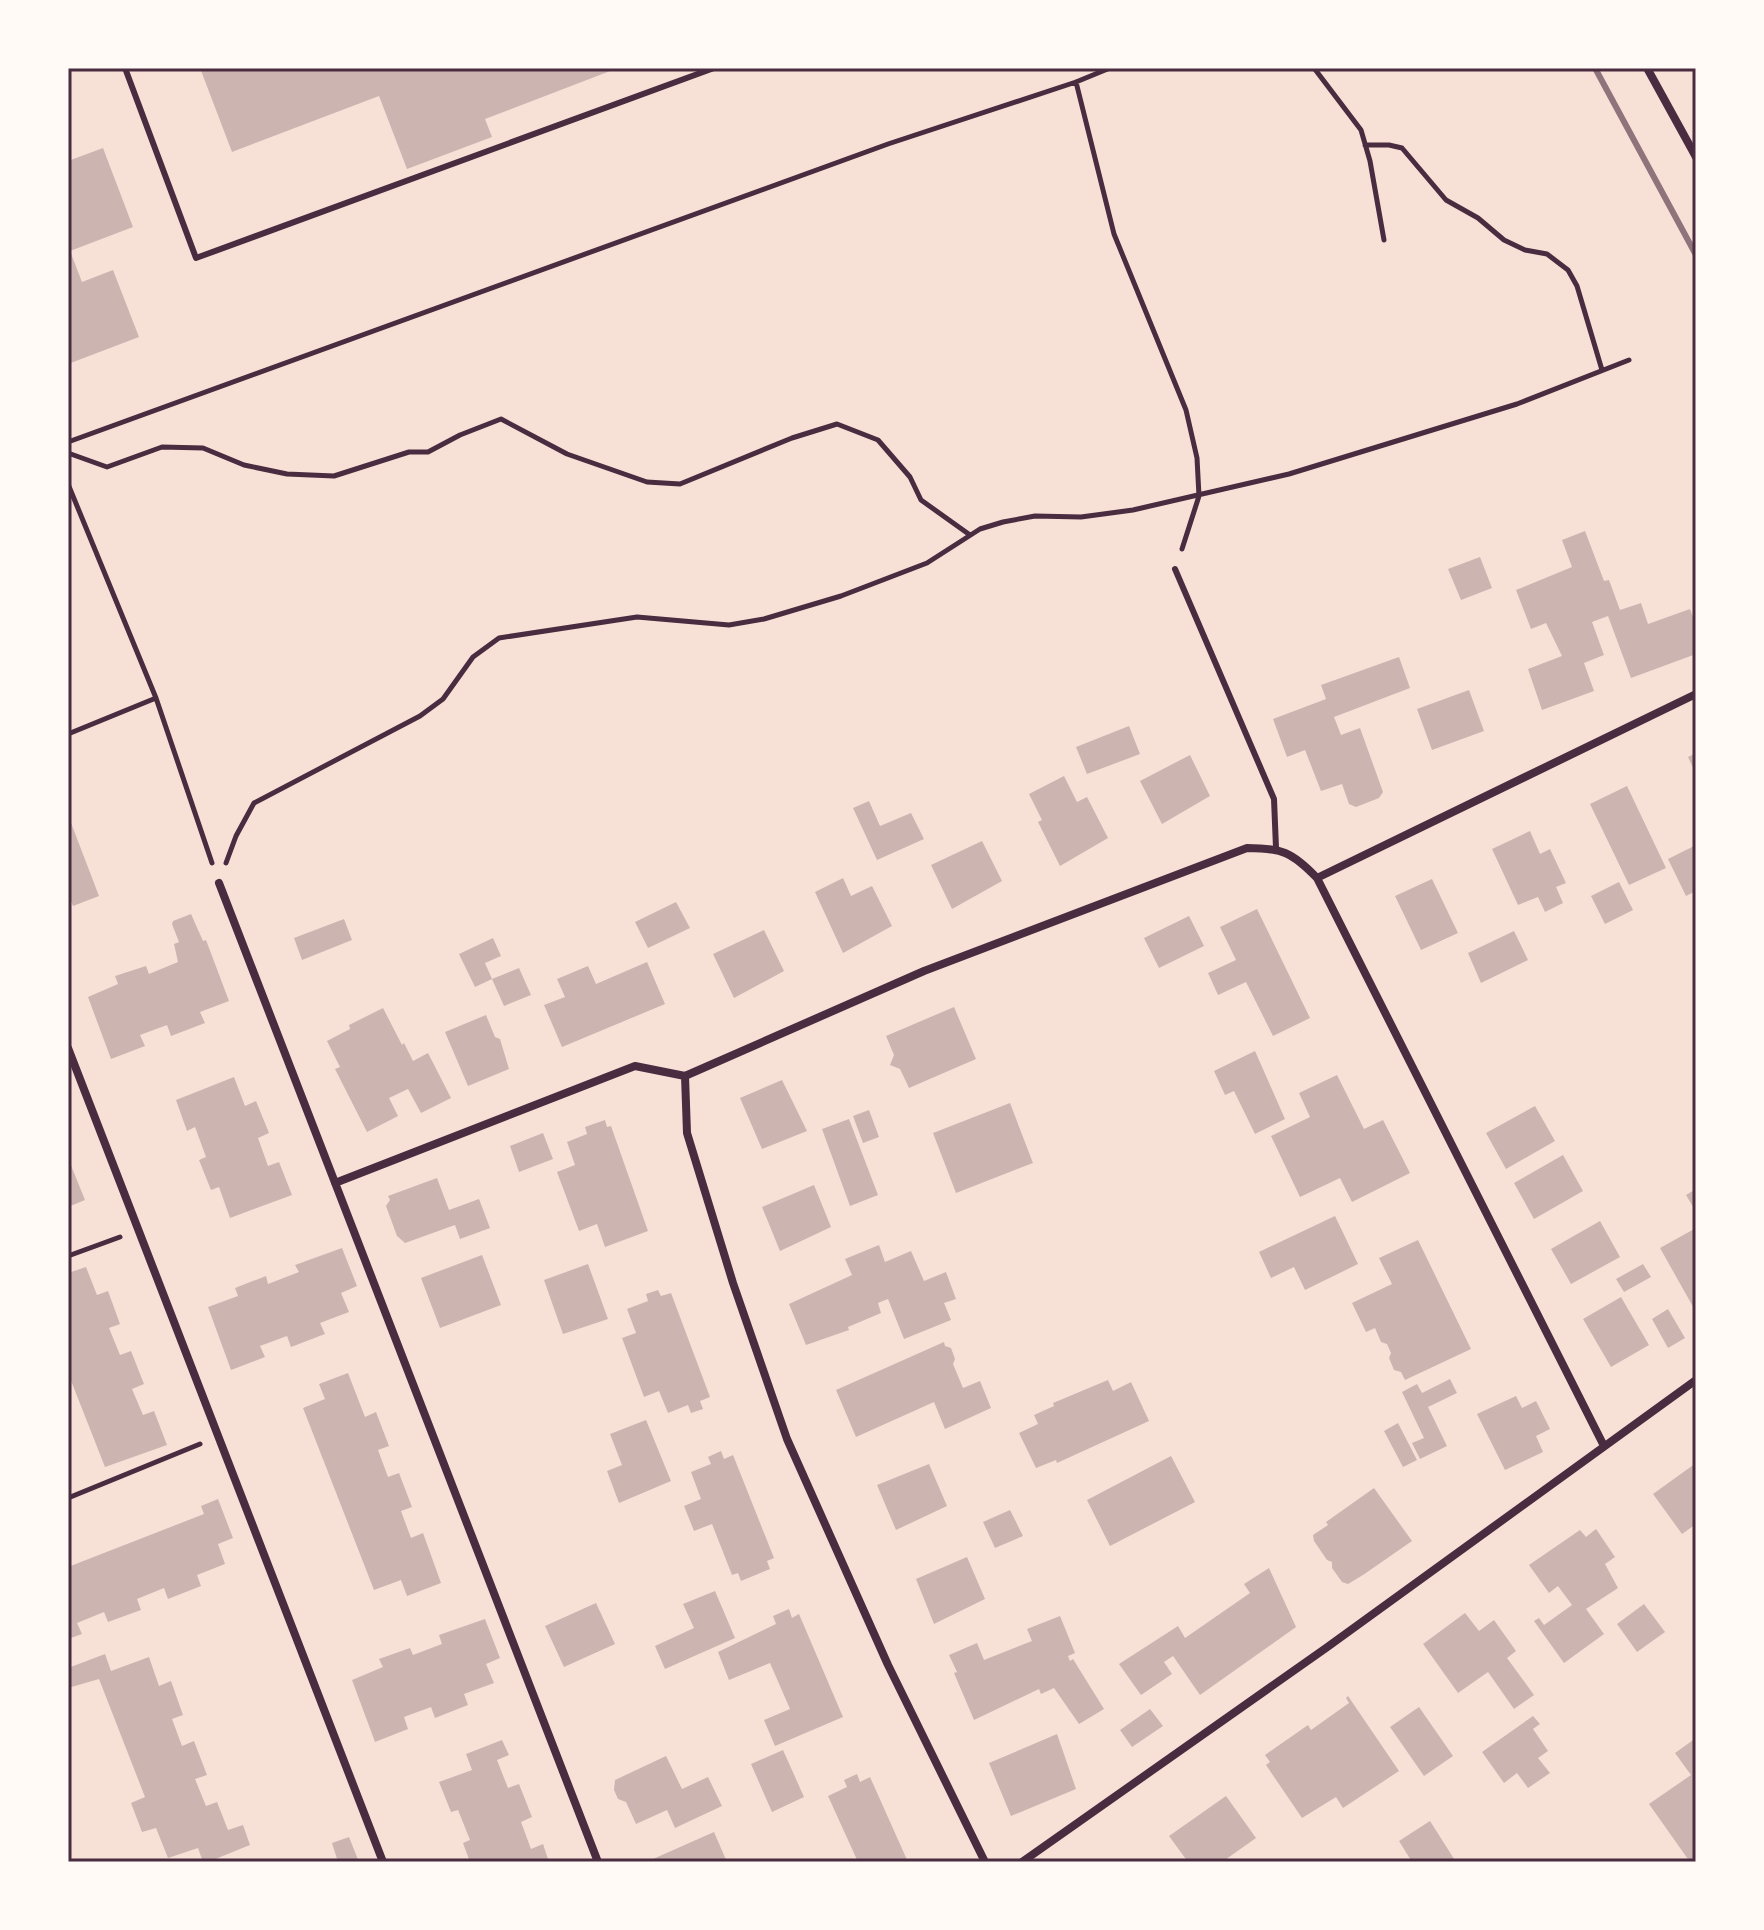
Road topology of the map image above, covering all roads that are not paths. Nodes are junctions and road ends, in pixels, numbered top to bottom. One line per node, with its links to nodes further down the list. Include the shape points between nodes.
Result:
1 (125, 68): 2 (lane, via 196,258)
2 (714, 68)
3 (1647, 68): 4 (street)
4 (1696, 157)
5 (1175, 569): 7 (lane, via 1274,799)
6 (1696, 694): 8 (street)
7 (1276, 848): 8 (street, via 1298,858); 11 (street, via 1247,848 924,971)
8 (1317, 878): 14 (street)
9 (219, 883): 12 (street)
10 (68, 1048): 15 (street)
11 (685, 1076): 12 (street, via 635,1066); 17 (street, via 687,1133 787,1439 888,1665)
12 (335, 1183): 16 (street)
13 (1696, 1380): 14 (street)
14 (1604, 1446): 18 (street)
15 (383, 1862)
16 (598, 1862)
17 (985, 1862)
18 (1022, 1862)

